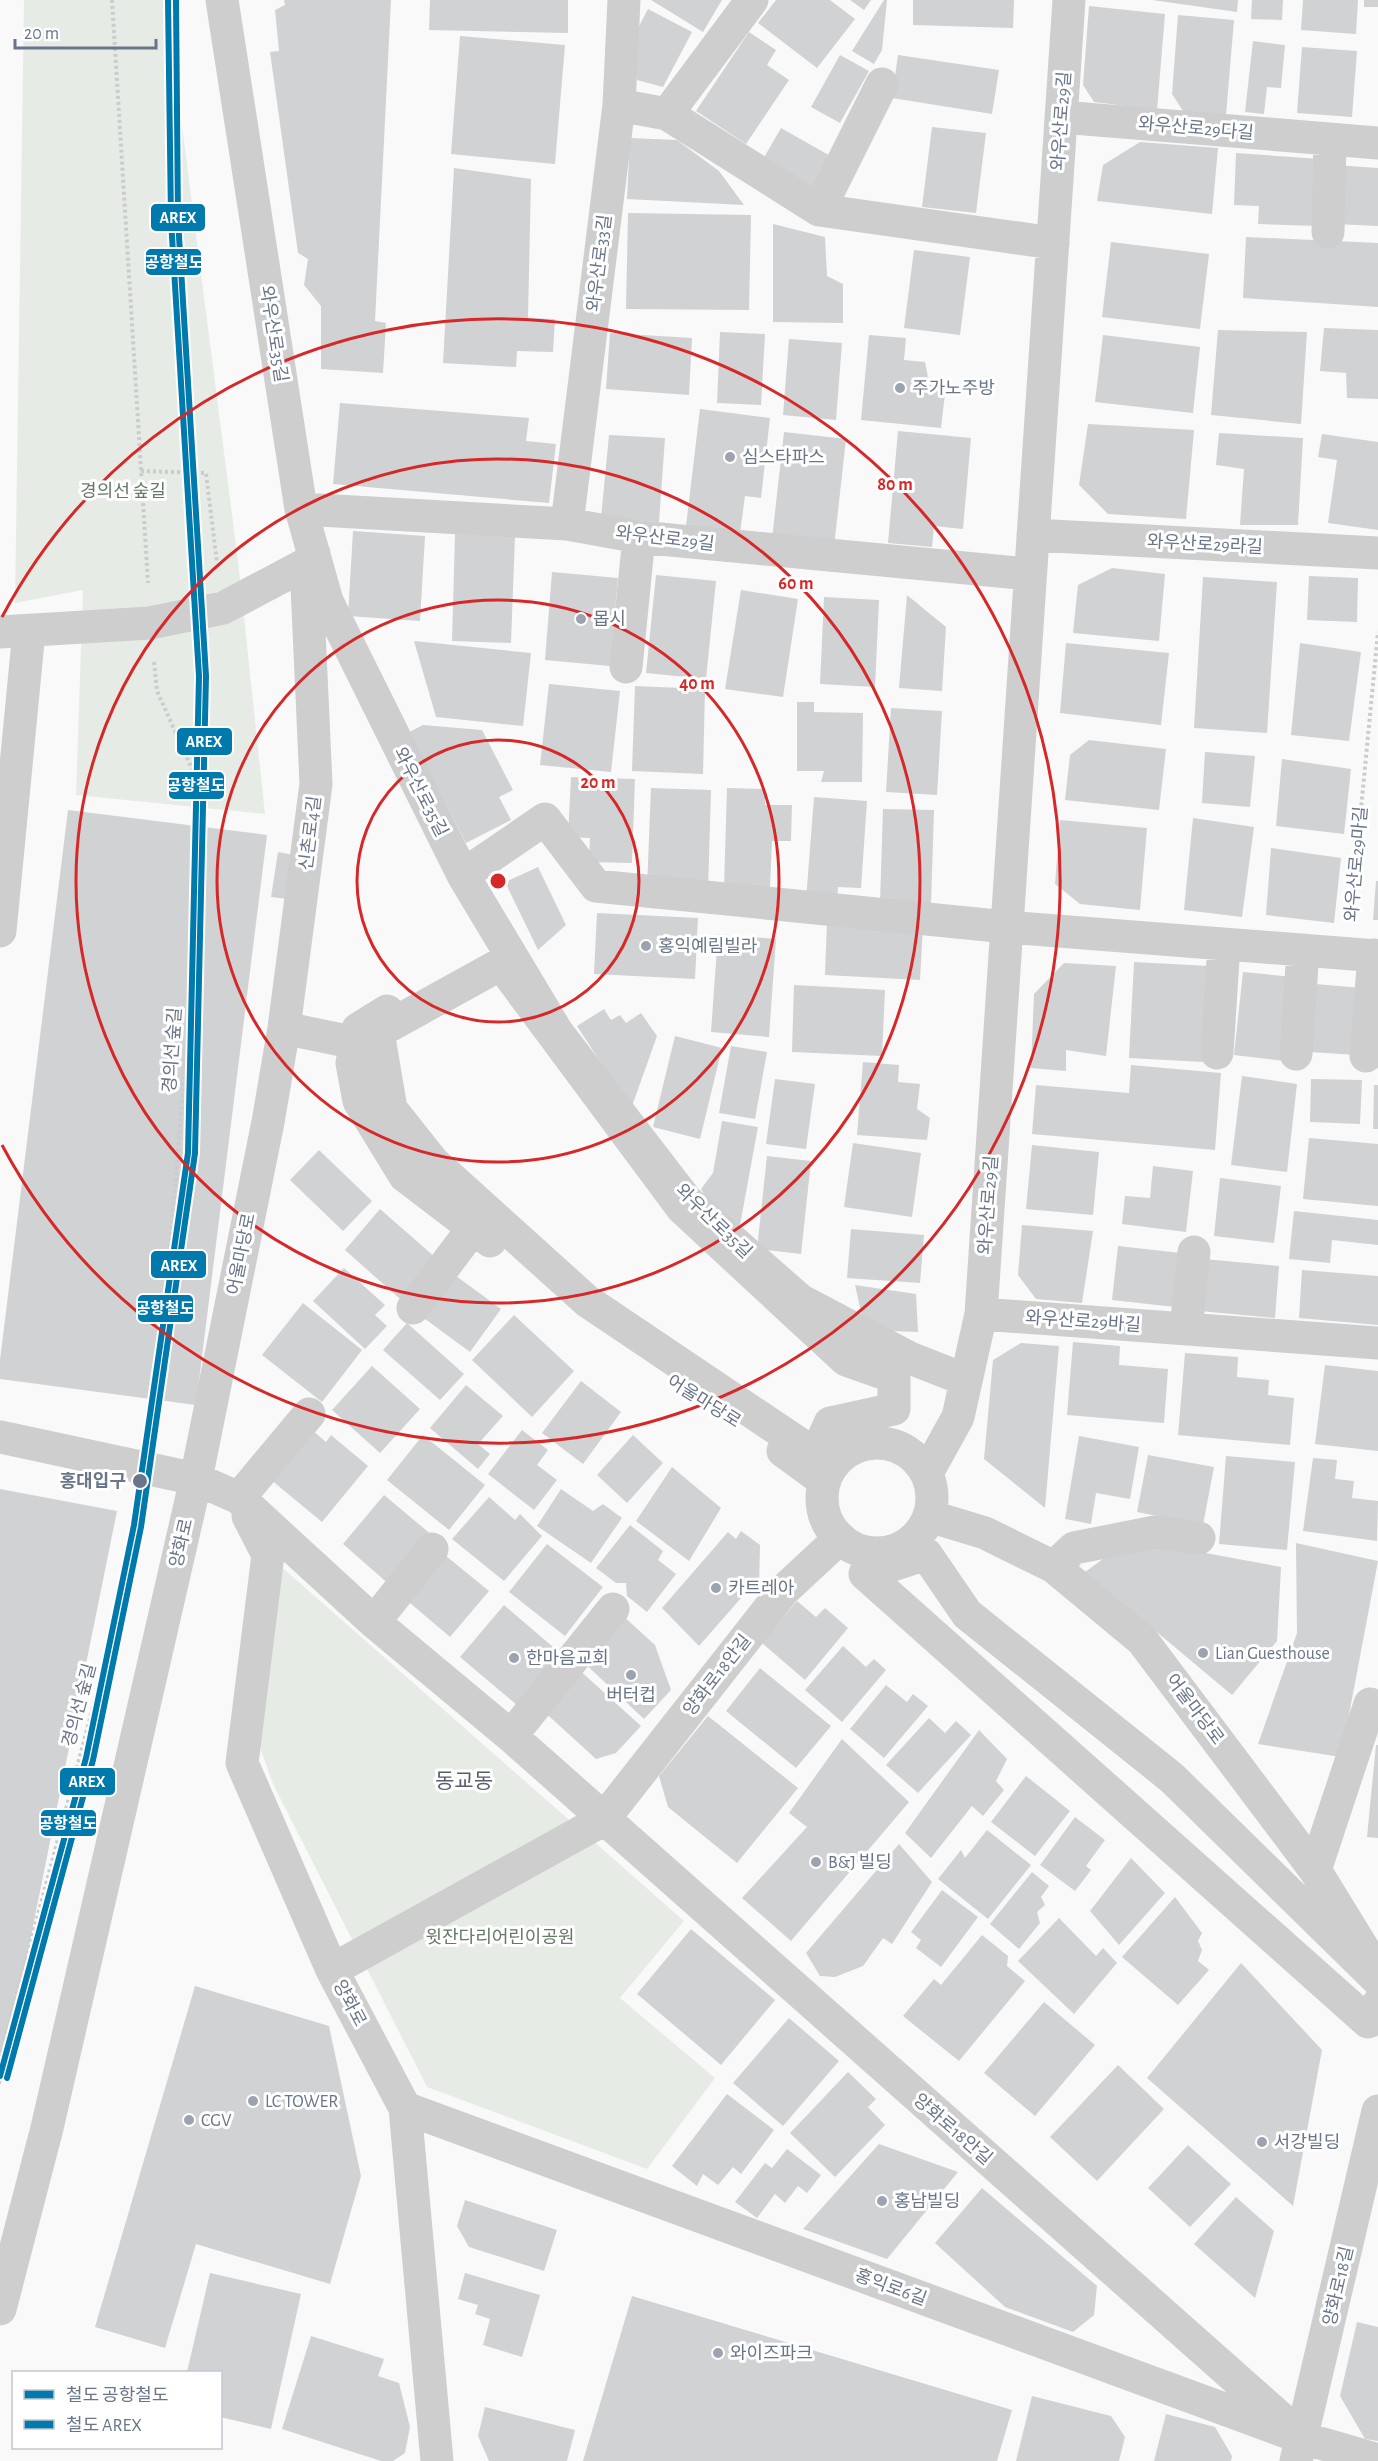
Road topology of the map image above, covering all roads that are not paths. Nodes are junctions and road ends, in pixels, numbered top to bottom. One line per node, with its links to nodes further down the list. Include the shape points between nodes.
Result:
1 (222, 0): 14 (street, 와우산로35길)
2 (624, 0): 6 (street, 와우산로33길)
3 (752, 0): 7 (street)
4 (1069, 0): 8 (street, 와우산로29길)
5 (882, 84): 11 (street)
6 (619, 105): 7 (street); 15 (street, 와우산로33길)
7 (667, 114): 11 (street)
8 (1061, 117): 9 (street, 와우산로29다길); 13 (street, 와우산로29길)
9 (1330, 139): 10 (street, 와우산로29다길); 12 (street)
10 (1378, 143)
11 (819, 210): 13 (street)
12 (1328, 232)
13 (1053, 243): 16 (street, 와우산로29길)
14 (302, 509): 15 (street, 와우산로29길); 19 (street, 와우산로35길)
15 (567, 524): 17 (street, 와우산로29길)
16 (1033, 535): 18 (street, 와우산로29라길); 20 (street, 와우산로29길)
17 (639, 537): 20 (street, 와우산로29길); 22 (street)
18 (1378, 553)
19 (310, 558): 21 (street, via 223,608 150,622); 23 (street, 와우산로35길, via 327,601); 30 (street, 신촌로4길, via 316,784)
20 (1028, 574): 24 (street, 와우산로29길)
21 (14, 631): 25 (street)
22 (626, 667)
23 (463, 875): 24 (street, via 545,819 596,886); 26 (street, 와우산로35길)
24 (1007, 927): 27 (street); 38 (street, 와우산로29길)
25 (0, 931)
26 (504, 940): 31 (street, 어울마당로, via 358,1029); 41 (street, 와우산로35길, via 557,1032 687,1201 800,1300 910,1358)
27 (1224, 944): 28 (street); 32 (street)
28 (1303, 950): 29 (street); 33 (street)
29 (1367, 954): 34 (street)
30 (284, 1028): 31 (street); 45 (street, 어울마당로)
31 (367, 1037): 31 (street, via 501,964 682,1208 846,1360 894,1377 894,1409 830,1422 816,1455 587,1301 433,1162 392,1109); 35 (street, 어울마당로, via 351,1063 359,1101 405,1176)
32 (1218, 1053)
33 (1296, 1054)
34 (1366, 1056)
35 (474, 1227): 37 (street); 46 (street, 어울마당로, via 609,1342)
36 (1194, 1252): 39 (street)
37 (413, 1308)
38 (981, 1314): 39 (street, 와우산로29바길); 41 (street, 와우산로29길)
39 (1186, 1329): 40 (street, 와우산로29바길)
40 (1378, 1343)
41 (966, 1380): 44 (street, 와우산로29길, via 958,1417)
42 (309, 1414): 47 (street)
43 (0, 1437): 45 (street, 양화로18안길)
44 (927, 1473): 46 (street, via 907,1451 876,1442 844,1453); 48 (street, via 932,1487)
45 (196, 1479): 47 (street, 양화로18안길); 65 (street, 양화로, via 48,2128)
46 (824, 1481): 50 (street, via 825,1515)
47 (240, 1498): 54 (street, 양화로18안길); 59 (street, 양화로, via 268,1556 242,1763)
48 (929, 1516): 50 (street, via 907,1544 891,1551 855,1549); 52 (street, 어울마당로, via 986,1533)
49 (1199, 1538): 52 (street, via 1155,1532 1074,1548)
50 (840, 1539): 57 (street, 양화로18안길, via 783,1591)
51 (432, 1549): 54 (street)
52 (1054, 1567): 58 (street, 어울마당로, via 1142,1640)
53 (614, 1609): 56 (street)
54 (374, 1622): 56 (street, 양화로18안길)
55 (1370, 1704): 58 (street)
56 (511, 1736): 57 (street, 양화로18안길)
57 (603, 1820): 59 (street, 양화로18안길); 66 (street, 양화로18안길)
58 (1315, 1870): 60 (street, 어울마당로)
59 (332, 1970): 63 (street, 양화로)
60 (1378, 1974)
61 (1378, 1980): 62 (street, via 1172,1778 967,1614 926,1554 865,1574 1368,2022)
62 (1378, 2004)
63 (405, 2108): 66 (street, 홍익로6길); 68 (street, 양화로)
64 (1378, 2110): 66 (street, 양화로18길)
65 (0, 2309)
66 (1299, 2450): 67 (street, 홍익로6길)
67 (1378, 2460)
68 (437, 2461)

